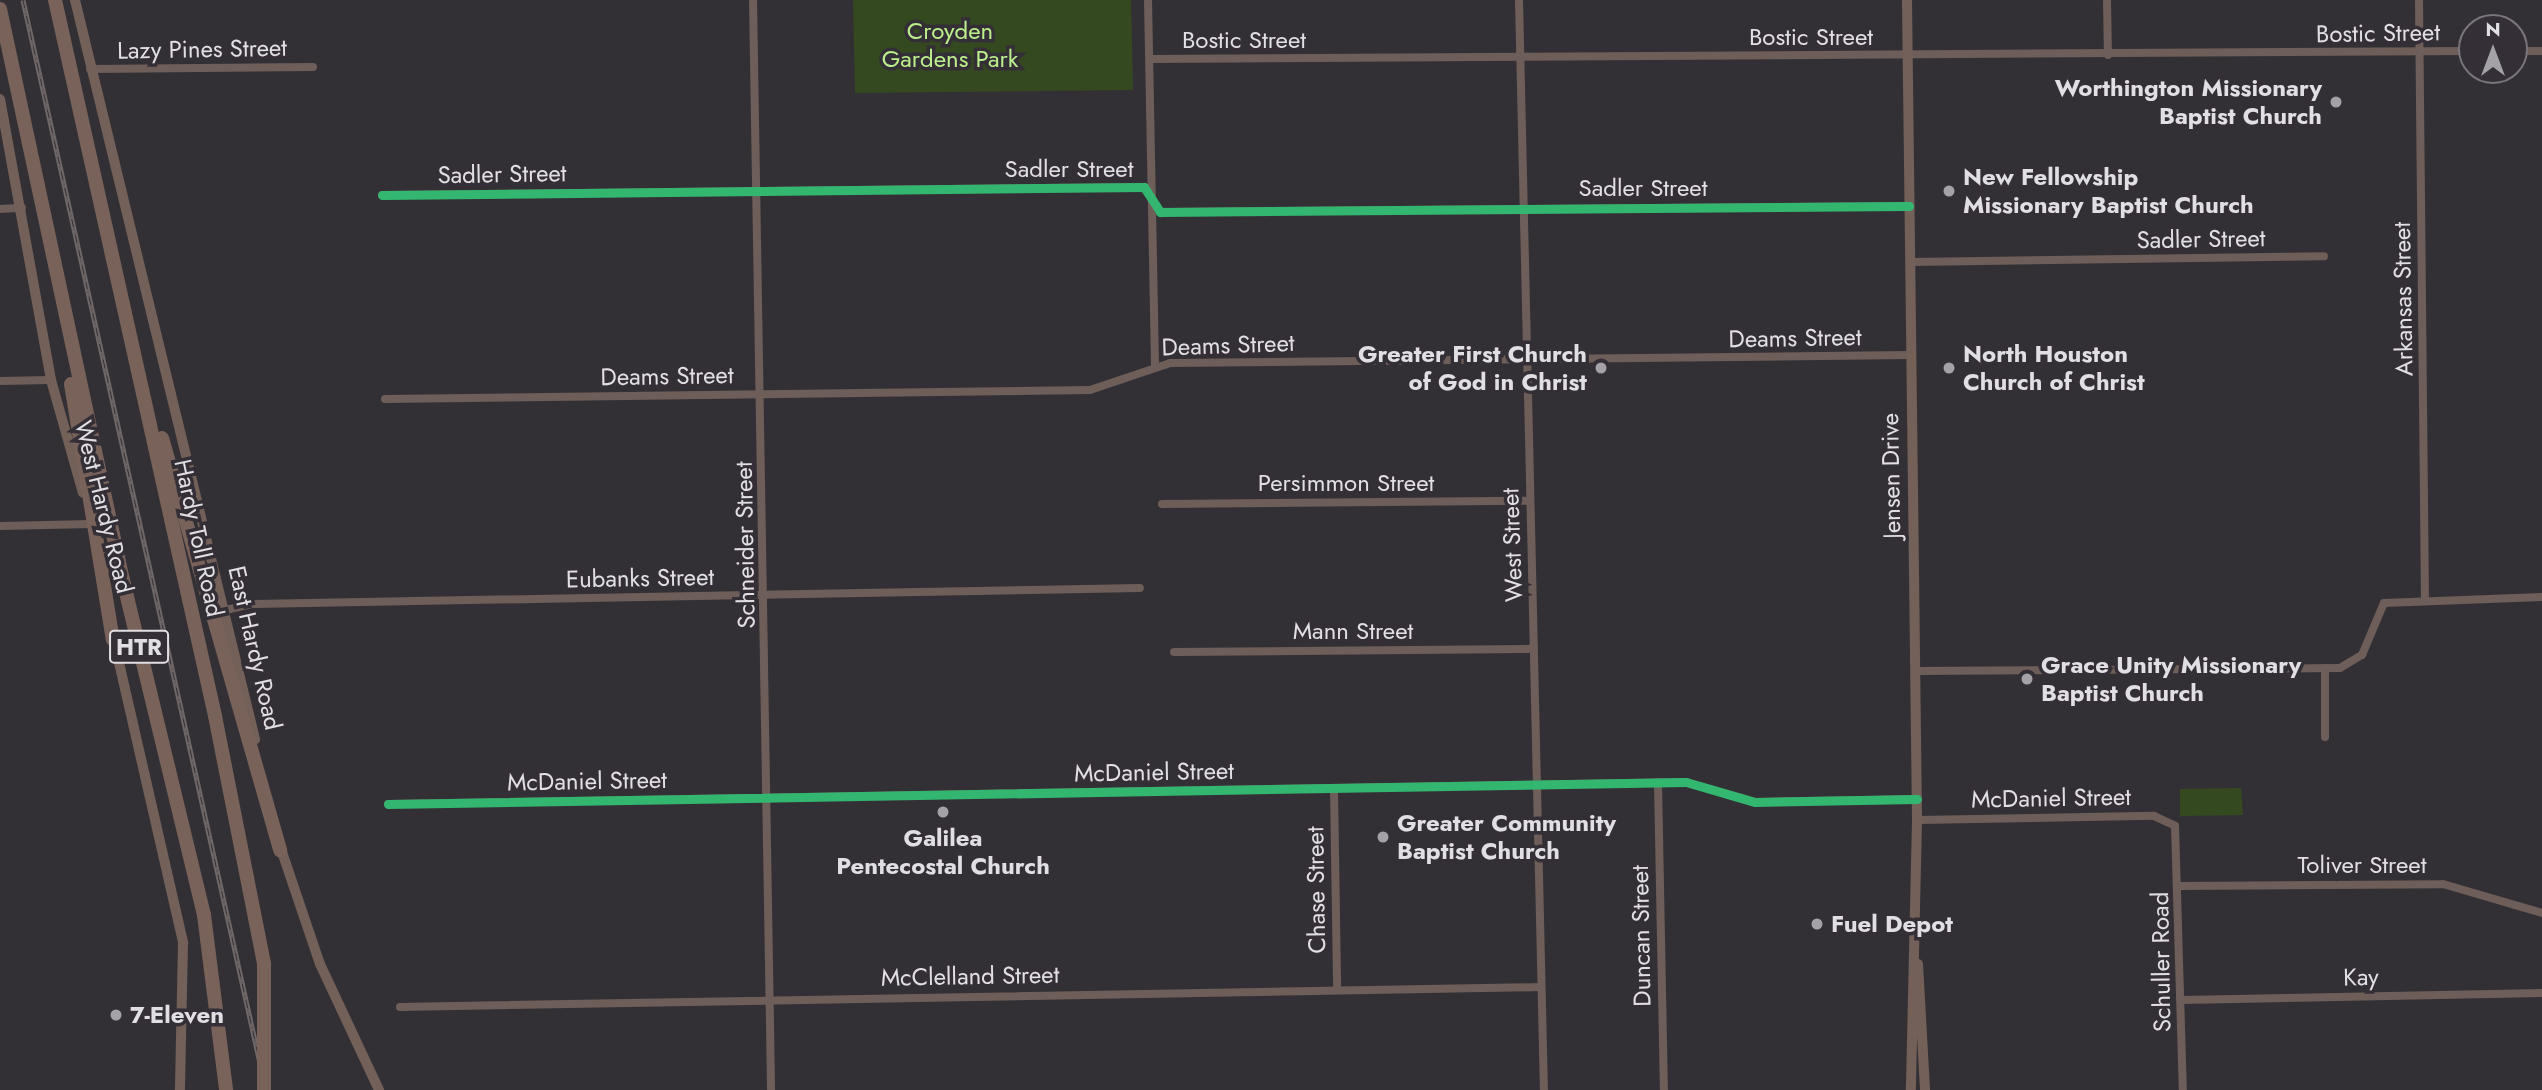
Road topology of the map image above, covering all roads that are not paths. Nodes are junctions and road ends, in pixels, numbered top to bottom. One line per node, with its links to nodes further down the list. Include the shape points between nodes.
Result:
1 (55, 0): 32 (highway, Hardy Toll Road / HTR)
2 (75, 0): 17 (main road, East Hardy Road)
3 (753, 0): 19 (street, Schneider Street)
4 (1148, 0): 15 (street)
5 (1519, 0): 14 (street, West Street)
6 (1907, 0): 12 (main road, Jensen Drive)
7 (2107, 0): 13 (street)
8 (2419, 0): 11 (street, Arkansas Street)
9 (0, 9): 26 (highway, HTR)
10 (2458, 51): 11 (street, Bostic Street)
11 (2420, 52): 13 (street, Bostic Street); 44 (street, Arkansas Street)
12 (1908, 55): 13 (street, Bostic Street); 14 (street, Bostic Street); 22 (main road, Jensen Drive)
13 (2108, 55)
14 (1519, 58): 15 (street, Bostic Street); 24 (street, West Street)
15 (1150, 59): 21 (street)
16 (313, 67): 17 (street, Lazy Pines Street)
17 (90, 69): 45 (main road, East Hardy Road)
18 (0, 99): 23 (main road, West Hardy Road)
19 (760, 191): 20 (street, Sadler Street); 21 (street, Sadler Street, via 1144,187); 35 (street, Schneider Street)
20 (383, 195)
21 (1151, 201): 24 (street, Sadler Street, via 1160,212); 31 (street)
22 (1909, 206): 24 (street, Sadler Street); 28 (main road, Jensen Drive)
23 (22, 208): 25 (street); 33 (main road, West Hardy Road)
24 (1522, 208): 30 (street, West Street)
25 (0, 209)
26 (43, 214): 46 (highway); 72 (highway, HTR, via 204,915)
27 (2324, 256): 28 (street, Sadler Street)
28 (1911, 262): 29 (main road, Jensen Drive)
29 (1910, 355): 30 (street, Deams Street); 50 (main road, Jensen Drive)
30 (1524, 360): 31 (street, Deams Street); 37 (street, West Street)
31 (1155, 365): 35 (street, Deams Street, via 1090,390)
32 (139, 370): 60 (highway, via 176,477); 74 (highway, Hardy Toll Road / HTR, bridge, via 264,964)
33 (51, 380): 34 (street); 39 (main road, West Hardy Road)
34 (0, 381)
35 (762, 394): 36 (street, Deams Street); 42 (street, Schneider Street)
36 (385, 399)
37 (1530, 501): 38 (street, Persimmon Street); 47 (street, West Street)
38 (1162, 504)
39 (92, 524): 40 (street); 46 (main road, West Hardy Road)
40 (0, 526)
41 (1140, 588): 42 (street, Eubanks Street)
42 (765, 596): 45 (street, Eubanks Street, via 252,604); 55 (street, Schneider Street)
43 (2542, 597): 44 (street)
44 (2425, 598): 49 (street, via 2384,603 2362,655 2351,664)
45 (226, 610): 60 (main road, East Hardy Road)
46 (113, 640): 73 (main road, West Hardy Road, via 183,943)
47 (1534, 649): 48 (street, Mann Street); 53 (street, West Street)
48 (1174, 652)
49 (2325, 668): 50 (street); 51 (street)
50 (1915, 671): 56 (main road, Jensen Drive)
51 (2325, 737)
52 (1658, 782): 53 (street, McDaniel Street); 56 (street, McDaniel Street, via 1686,782 1762,802); 78 (street, Duncan Street)
53 (1537, 785): 54 (street, McDaniel Street); 64 (street, West Street)
54 (1334, 789): 55 (street, McDaniel Street); 65 (street, Chase Street)
55 (767, 797): 57 (street, McDaniel Street); 67 (street, Schneider Street)
56 (1917, 799): 58 (main road, Jensen Drive)
57 (388, 804)
58 (1917, 820): 59 (street, McDaniel Street, via 2154,816 2170,821); 63 (main road, Jensen Drive)
59 (2177, 834): 61 (street, Schuller Road)
60 (280, 850): 75 (main road, East Hardy Road, via 320,964)
61 (2179, 886): 62 (street, Toliver Street, via 2443,884); 68 (street, Schuller Road)
62 (2542, 913)
63 (1916, 952): 70 (main road, Jensen Drive); 71 (main road, Jensen Drive)
64 (1541, 987): 65 (street, McClelland Street); 77 (street, West Street)
65 (1336, 990): 67 (street, McClelland Street)
66 (2542, 993): 68 (street, Kay)
67 (770, 998): 69 (street, McClelland Street); 76 (street, Schneider Street)
68 (2181, 1000): 81 (street, Schuller Road)
69 (400, 1007)
70 (1910, 1028): 71 (main road); 79 (main road, Jensen Drive)
71 (1925, 1028): 80 (main road, Jensen Drive)
72 (226, 1086)
73 (180, 1090)
74 (264, 1090)
75 (379, 1090)
76 (771, 1090)
77 (1544, 1090)
78 (1664, 1090)
79 (1911, 1090)
80 (1926, 1090)
81 (2183, 1090)

